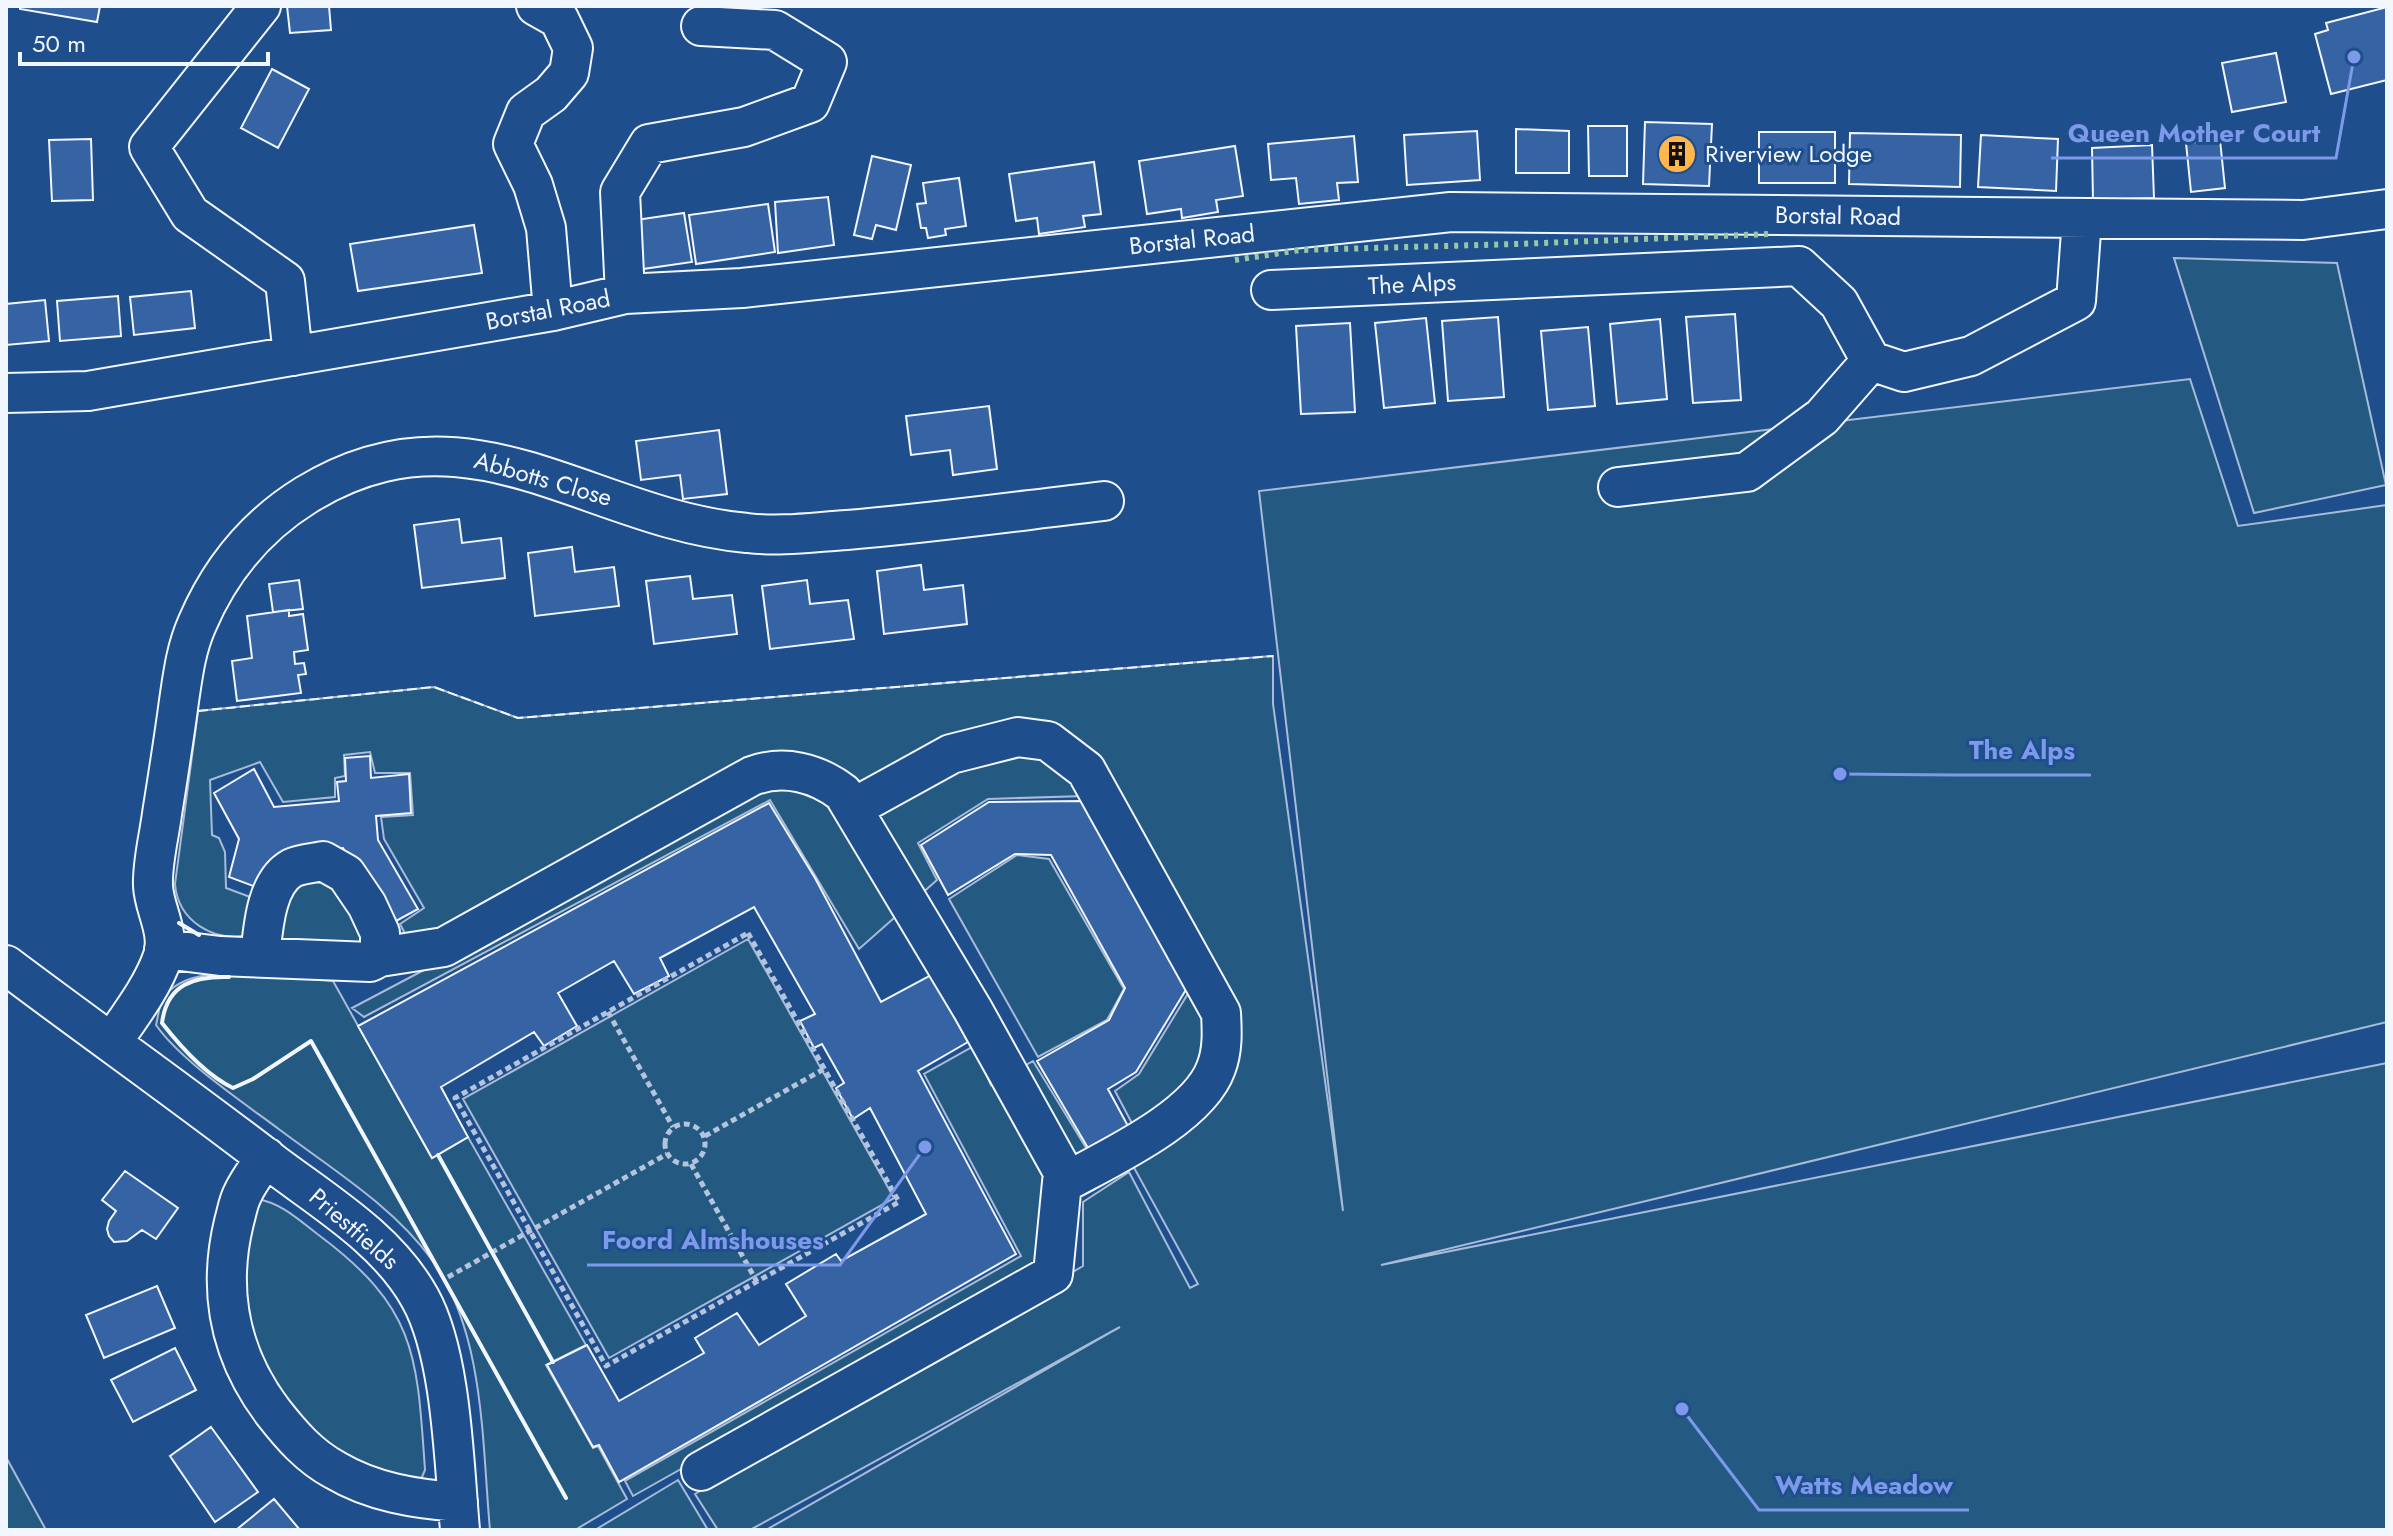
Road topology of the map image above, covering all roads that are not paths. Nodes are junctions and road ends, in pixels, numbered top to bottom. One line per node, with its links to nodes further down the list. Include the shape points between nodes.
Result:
1 (261, 6): 9 (street, via 149,147 190,214 285,281)
2 (536, 6): 8 (street, via 559,19 573,48 569,73 526,112 513,144 546,228)
3 (701, 26): 7 (street, via 775,30 827,62 810,103 744,127 649,144 620,192)
4 (2387, 209): 5 (street, Borstal Road, via 2303,220)
5 (2082, 218): 7 (street, Borstal Road, via 1451,212 742,288); 10 (street, via 2076,301 1971,356 1904,372)
6 (1271, 290): 10 (street, The Alps, via 1799,266 1839,303)
7 (625, 294): 8 (street, Borstal Road)
8 (553, 311): 9 (street, Borstal Road)
9 (293, 356): 11 (street, Borstal Road, via 88,391)
10 (1871, 361): 12 (street, via 1822,417 1747,472)
11 (6, 393)
12 (1618, 487)
13 (1104, 501): 15 (street, Abbotts Close, via 909,526 766,535 692,524 526,470 463,457 401,459 341,476 258,531 220,580 194,629 183,666 153,885)
14 (853, 808): 17 (street, via 843,793 824,781 783,769 766,771 444,947); 21 (street, via 1043,1135 1063,1172); 21 (street, via 951,754 1018,737 1048,741 1086,770 1221,1013 1222,1038 1216,1069 1167,1125)
15 (164, 949): 16 (street); 19 (street, via 152,979)
16 (260, 957): 17 (street, via 370,962); 17 (street, via 264,913 279,880 292,868 323,861 346,874 367,905 380,933)
17 (380, 957)
18 (6, 965): 19 (street, Priestfields)
19 (112, 1042): 20 (street, Priestfields)
20 (266, 1157): 23 (street, Priestfields, via 385,1251 421,1299 437,1340); 23 (street, Priestfields, via 239,1203 225,1269 230,1320 254,1384 295,1440 337,1472)
21 (1062, 1184): 22 (street, via 1053,1274)
22 (701, 1471)
23 (459, 1516)

